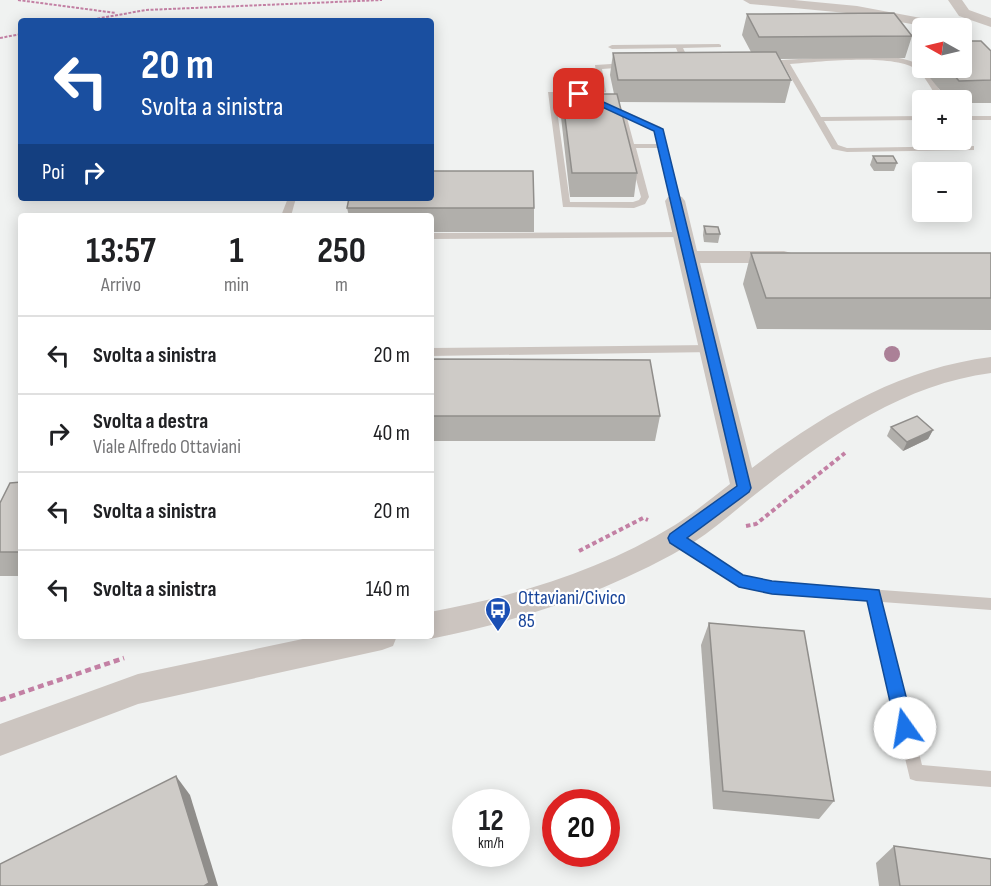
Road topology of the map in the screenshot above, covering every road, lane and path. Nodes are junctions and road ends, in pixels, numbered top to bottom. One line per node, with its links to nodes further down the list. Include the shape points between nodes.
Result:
1 (18, 0): 5 (path)
2 (382, 0): 5 (path)
3 (750, 0): 7 (street, via 857,10)
4 (955, 0): 8 (street, via 966,14)
5 (120, 14): 6 (path)
6 (99, 18)
7 (912, 20)
8 (991, 23)
9 (972, 32): 11 (street)
10 (18, 35): 12 (path)
11 (991, 37)
12 (0, 38)
13 (679, 46): 14 (lane); 15 (lane); 21 (lane)
14 (719, 46)
15 (612, 47)
16 (785, 62): 17 (lane); 22 (lane, via 908,62 918,67); 28 (lane)
17 (763, 63)
18 (698, 64): 21 (lane)
19 (634, 65): 23 (lane, via 598,67)
20 (676, 65): 21 (lane)
21 (687, 65)
22 (935, 90)
23 (602, 92)
24 (622, 113): 29 (lane); 29 (lane, via 579,94 551,94 566,205 642,202 645,197); 30 (lane, via 658,129)
25 (912, 118): 28 (lane)
26 (972, 118): 27 (lane)
27 (991, 118)
28 (819, 119): 31 (lane, via 840,149)
29 (631, 146): 30 (lane)
30 (662, 146): 32 (lane)
31 (912, 148)
32 (675, 201): 34 (street)
33 (434, 236): 34 (lane)
34 (685, 246): 35 (street); 36 (street)
35 (808, 257)
36 (710, 349): 37 (lane); 39 (street)
37 (434, 352)
38 (991, 365): 39 (street, via 923,380 866,405)
39 (744, 488): 40 (street)
40 (676, 538): 41 (lane, via 739,581 772,588); 43 (street, via 595,580 490,614)
41 (873, 595): 42 (lane); 46 (lane, via 916,773)
42 (991, 604)
43 (434, 625)
44 (368, 639): 45 (street, via 138,688)
45 (0, 740)
46 (991, 779)

